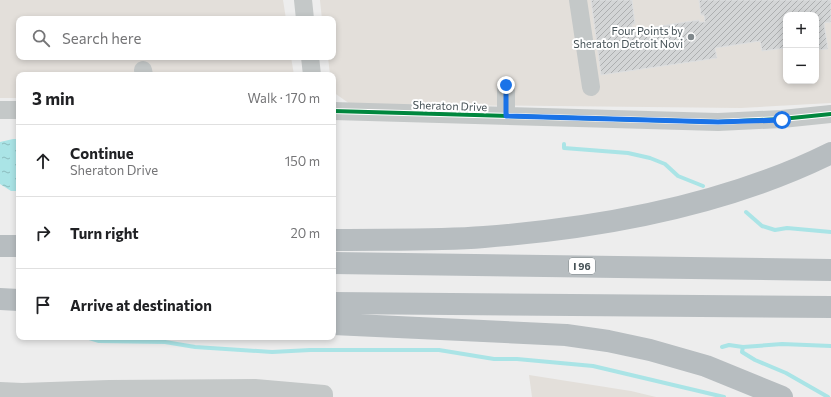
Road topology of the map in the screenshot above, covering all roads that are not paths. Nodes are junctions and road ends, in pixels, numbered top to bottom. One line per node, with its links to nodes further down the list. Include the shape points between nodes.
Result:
1 (302, 0): 3 (street)
2 (578, 0): 7 (street)
3 (305, 16)
4 (310, 60): 5 (street)
5 (312, 72)
6 (506, 85): 12 (street)
7 (591, 87)
8 (0, 110): 9 (street)
9 (16, 110)
10 (336, 111): 12 (street, Sheraton Drive)
11 (831, 114): 12 (street, Sheraton Drive, via 782,120 718,122)
12 (506, 116)
13 (831, 153): 14 (highway, via 724,196 648,215 564,230 482,238)
14 (336, 240)
15 (0, 246): 16 (highway)
16 (16, 246)
17 (0, 259): 18 (highway)
18 (16, 259)
19 (336, 263): 20 (highway, I 96)
20 (831, 270)
21 (0, 299): 22 (highway)
22 (16, 300)
23 (336, 303): 24 (highway)
24 (831, 307)
25 (336, 324): 29 (highway, via 566,335 608,341 706,366)
26 (0, 391): 27 (street, via 109,389)
27 (251, 392): 28 (street, via 324,394)
28 (324, 397)
29 (782, 397)

